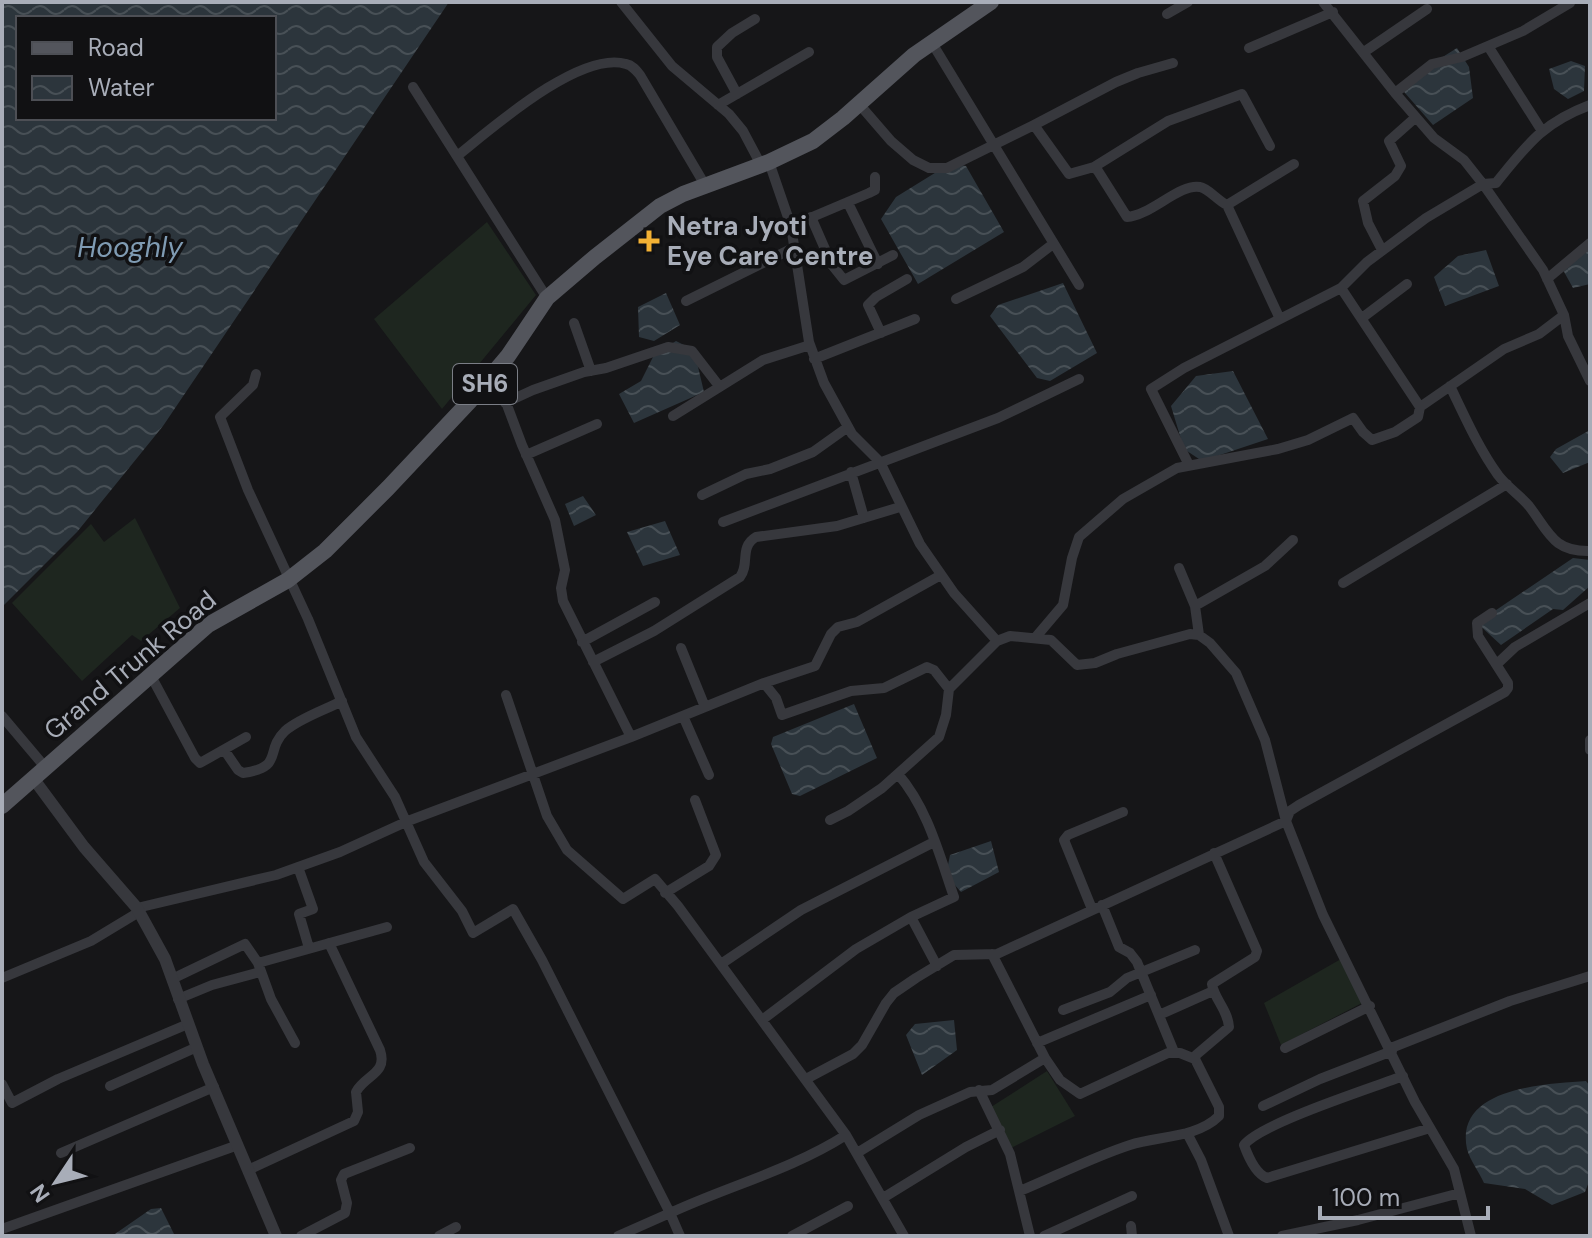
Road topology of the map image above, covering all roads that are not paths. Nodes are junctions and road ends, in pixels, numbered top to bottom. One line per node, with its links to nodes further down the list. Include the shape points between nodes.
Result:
1 (621, 2): 20 (street, via 672,66)
2 (991, 2): 10 (main road, Grand Trunk Road / SH6)
3 (1188, 2): 8 (street)
4 (1323, 2): 7 (street)
5 (1570, 3): 11 (street)
6 (1427, 9): 14 (street)
7 (1333, 12): 12 (street); 14 (street)
8 (1167, 14)
9 (755, 19): 18 (street, via 717,47)
10 (932, 43): 19 (main road, Grand Trunk Road / SH6); 25 (street)
11 (1488, 46): 17 (street, via 1432,64); 24 (street)
12 (1249, 48)
13 (809, 52): 18 (street)
14 (1364, 52): 17 (street)
15 (1173, 63): 23 (street, via 1127,77)
16 (413, 87): 27 (street)
17 (1395, 93): 22 (street)
18 (737, 94): 20 (street)
19 (859, 104): 25 (street, via 891,141 929,168 947,168); 28 (main road, Grand Trunk Road / SH6, via 813,141)
20 (718, 105): 28 (street)
21 (1590, 105): 24 (street, via 1562,115)
22 (1416, 117): 32 (street); 41 (street, via 1389,141 1401,166 1395,176 1363,201)
23 (1034, 125): 25 (street); 30 (street, via 1069,174)
24 (1542, 131): 32 (street, via 1496,183)
25 (993, 145): 39 (street)
26 (1270, 146): 30 (street, via 1242,94 1168,121)
27 (457, 156): 33 (street, via 538,93 600,64 626,64 640,75); 49 (street)
28 (765, 164): 33 (main road, Grand Trunk Road / SH6); 37 (street)
29 (1294, 164): 35 (street)
30 (1094, 167): 35 (street, via 1127,217 1199,186)
31 (875, 177): 34 (street, via 875,190)
32 (1483, 184): 41 (street); 45 (street)
33 (705, 185): 49 (main road, Grand Trunk Road / SH6, via 660,206)
34 (848, 203): 36 (street); 43 (street)
35 (1227, 205): 55 (street)
36 (811, 217): 37 (street); 43 (street, via 844,280)
37 (791, 226): 40 (street)
38 (1590, 243): 45 (street)
39 (1053, 244): 47 (street); 50 (street, via 1023,267)
40 (795, 247): 51 (street); 58 (street)
41 (1382, 250): 48 (street)
42 (893, 255): 43 (street)
43 (878, 264)
44 (907, 279): 57 (street, via 868,305)
45 (1547, 279): 52 (street)
46 (1407, 284): 53 (street)
47 (1079, 285)
48 (1341, 288): 53 (street); 55 (street)
49 (547, 298): 61 (main road, Grand Trunk Road / SH6)
50 (956, 299)
51 (686, 301)
52 (1564, 315): 64 (street); 66 (street)
53 (1362, 318): 68 (street)
54 (915, 319): 57 (street)
55 (1280, 319): 74 (street, via 1151,389)
56 (574, 323): 60 (street)
57 (881, 333): 59 (street)
58 (810, 345): 59 (street); 65 (street, via 763,360)
59 (814, 359): 71 (street)
60 (591, 371): 65 (street, via 680,348 692,351); 67 (street)
61 (495, 373): 67 (street); 85 (main road, Grand Trunk Road / SH6, via 359,518)
62 (256, 374): 85 (street, via 253,385 220,417)
63 (1079, 379): 73 (street, via 998,418)
64 (1590, 381)
65 (719, 386): 69 (street)
66 (1450, 386): 68 (street); 76 (street, via 1477,443)
67 (505, 403): 72 (street)
68 (1420, 407): 74 (street, via 1412,422 1372,440 1353,418 1278,449)
69 (673, 416)
70 (597, 424): 72 (street)
71 (848, 427): 73 (street); 77 (street, via 813,452)
72 (526, 455): 94 (street, via 555,520 565,570 561,594)
73 (880, 462): 75 (street); 78 (street)
74 (1189, 465): 92 (street, via 1123,499 1079,537 1063,605)
75 (851, 472): 79 (street); 80 (street)
76 (1507, 484): 82 (street, via 1552,540 1572,551); 86 (street)
77 (702, 495)
78 (900, 507): 79 (street); 84 (street)
79 (864, 518): 96 (street, via 756,537 745,549 740,577)
80 (723, 522)
81 (1293, 540): 89 (street, via 1265,566)
82 (1590, 551)
83 (1179, 568): 89 (street)
84 (941, 575): 93 (street); 99 (street, via 857,622 838,627 815,666)
85 (288, 580): 98 (main road, Grand Trunk Road / SH6, via 208,625); 102 (street)
86 (1343, 583)
87 (655, 602): 94 (street)
88 (1590, 603): 97 (street, via 1515,647)
89 (1195, 606): 91 (street)
90 (1492, 613): 97 (street, via 1477,623 1478,636)
91 (1199, 635): 92 (street, via 1077,665 1051,640); 120 (street, via 1236,673 1265,740)
92 (1035, 638): 93 (street)
93 (997, 641): 100 (street)
94 (582, 642): 96 (street)
95 (681, 648): 103 (street)
96 (593, 662): 107 (street)
97 (1497, 664): 120 (street, via 1508,683 1505,692 1299,805)
98 (150, 674): 110 (street, via 197,760); 112 (main road, Grand Trunk Road / SH6)
99 (764, 683): 100 (street, via 782,715 851,691 884,688 927,667); 103 (street)
100 (949, 689): 113 (street, via 939,737)
101 (506, 695): 111 (street)
102 (342, 701): 110 (street, via 286,731 265,768 243,773); 119 (street, via 363,749)
103 (705, 707): 105 (street)
104 (2, 716): 112 (street)
105 (683, 716): 107 (street); 114 (street)
106 (246, 737): 110 (street)
107 (631, 737): 111 (street)
108 (1590, 740): 109 (street)
109 (1590, 750)
110 (225, 751)
111 (533, 772): 119 (street); 124 (street, via 547,816 567,850 623,899 655,879)
112 (39, 773): 116 (main road, Grand Trunk Road / SH6); 126 (street, via 84,847)
113 (898, 774): 118 (street); 121 (street, via 925,814)
114 (709, 775)
115 (695, 800): 124 (street, via 716,855 709,866)
116 (2, 806)
117 (1123, 812): 125 (street, via 1064,840)
118 (830, 820)
119 (408, 821): 123 (street); 177 (street, via 424,862 473,933 513,909)
120 (1286, 821): 122 (street); 143 (street, via 1323,915)
121 (934, 842): 127 (street, via 954,897); 133 (street, via 801,910)
122 (1214, 853): 125 (street); 140 (street, via 1257,954 1215,981)
123 (298, 867): 126 (street); 130 (street, via 313,909 299,914)
124 (665, 893): 133 (street)
125 (1097, 907): 132 (street); 136 (street, via 1119,947 1134,957)
126 (138, 910): 138 (street, via 91,941); 139 (street)
127 (911, 917): 134 (street); 146 (street, via 856,949)
128 (387, 927): 129 (street)
129 (329, 943): 130 (street); 171 (street, via 380,1050 382,1067 356,1092 354,1121)
130 (309, 948): 135 (street)
131 (1195, 950): 136 (street)
132 (992, 954): 134 (street, via 954,955); 149 (street)
133 (721, 964): 146 (street)
134 (937, 966): 157 (street, via 894,993 853,1054)
135 (259, 968): 139 (street, via 241,944); 142 (street); 148 (street)
136 (1141, 972): 141 (street); 144 (street, via 1110,992)
137 (1590, 976): 152 (street, via 1510,1001)
138 (2, 978)
139 (172, 979): 142 (street)
140 (1213, 991): 145 (street); 155 (street, via 1229,1027)
141 (1151, 995): 145 (street); 149 (street)
142 (178, 999): 147 (street)
143 (1370, 1006): 151 (street); 152 (street)
144 (1063, 1010)
145 (1159, 1015): 153 (street)
146 (762, 1020): 157 (street)
147 (188, 1024): 150 (street); 158 (street, via 12,1103)
148 (295, 1043)
149 (1037, 1043): 154 (street)
150 (197, 1047): 159 (street); 160 (street)
151 (1285, 1048)
152 (1392, 1050): 156 (street); 162 (street)
153 (1174, 1052): 154 (street, via 1080,1094 1060,1080); 155 (street)
154 (1045, 1058): 161 (street, via 992,1090)
155 (1195, 1059): 165 (street, via 1220,1112 1214,1121)
156 (1403, 1076): 163 (street); 163 (street, via 1254,1135 1244,1145 1246,1150 1267,1178)
157 (806, 1079): 166 (street)
158 (2, 1084)
159 (110, 1086)
160 (214, 1087): 167 (street); 169 (street)
161 (979, 1090): 164 (street); 170 (street, via 919,1115)
162 (1263, 1106)
163 (1430, 1128): 173 (street, via 1454,1169)
164 (1000, 1130): 172 (street); 175 (street)
165 (1187, 1133): 172 (street, via 1128,1146); 189 (street)
166 (846, 1135): 170 (street); 177 (street, via 768,1174)
167 (238, 1145): 171 (street); 179 (street)
168 (410, 1148): 181 (street, via 344,1174 345,1213)
169 (61, 1153)
170 (857, 1153): 175 (street)
171 (248, 1170): 180 (street)
172 (1020, 1191): 187 (street)
173 (1460, 1193): 190 (street); 191 (street)
174 (1132, 1196): 188 (street)
175 (883, 1198): 186 (street)
176 (848, 1206): 185 (street)
177 (670, 1213): 183 (street); 184 (street)
178 (456, 1227): 182 (street)
179 (2, 1229)
180 (276, 1236)
181 (301, 1236)
182 (439, 1236)
183 (618, 1236)
184 (680, 1236)
185 (792, 1236)
186 (904, 1236)
187 (1030, 1236)
188 (1044, 1236)
189 (1229, 1236)
190 (1282, 1236)
191 (1471, 1236)

